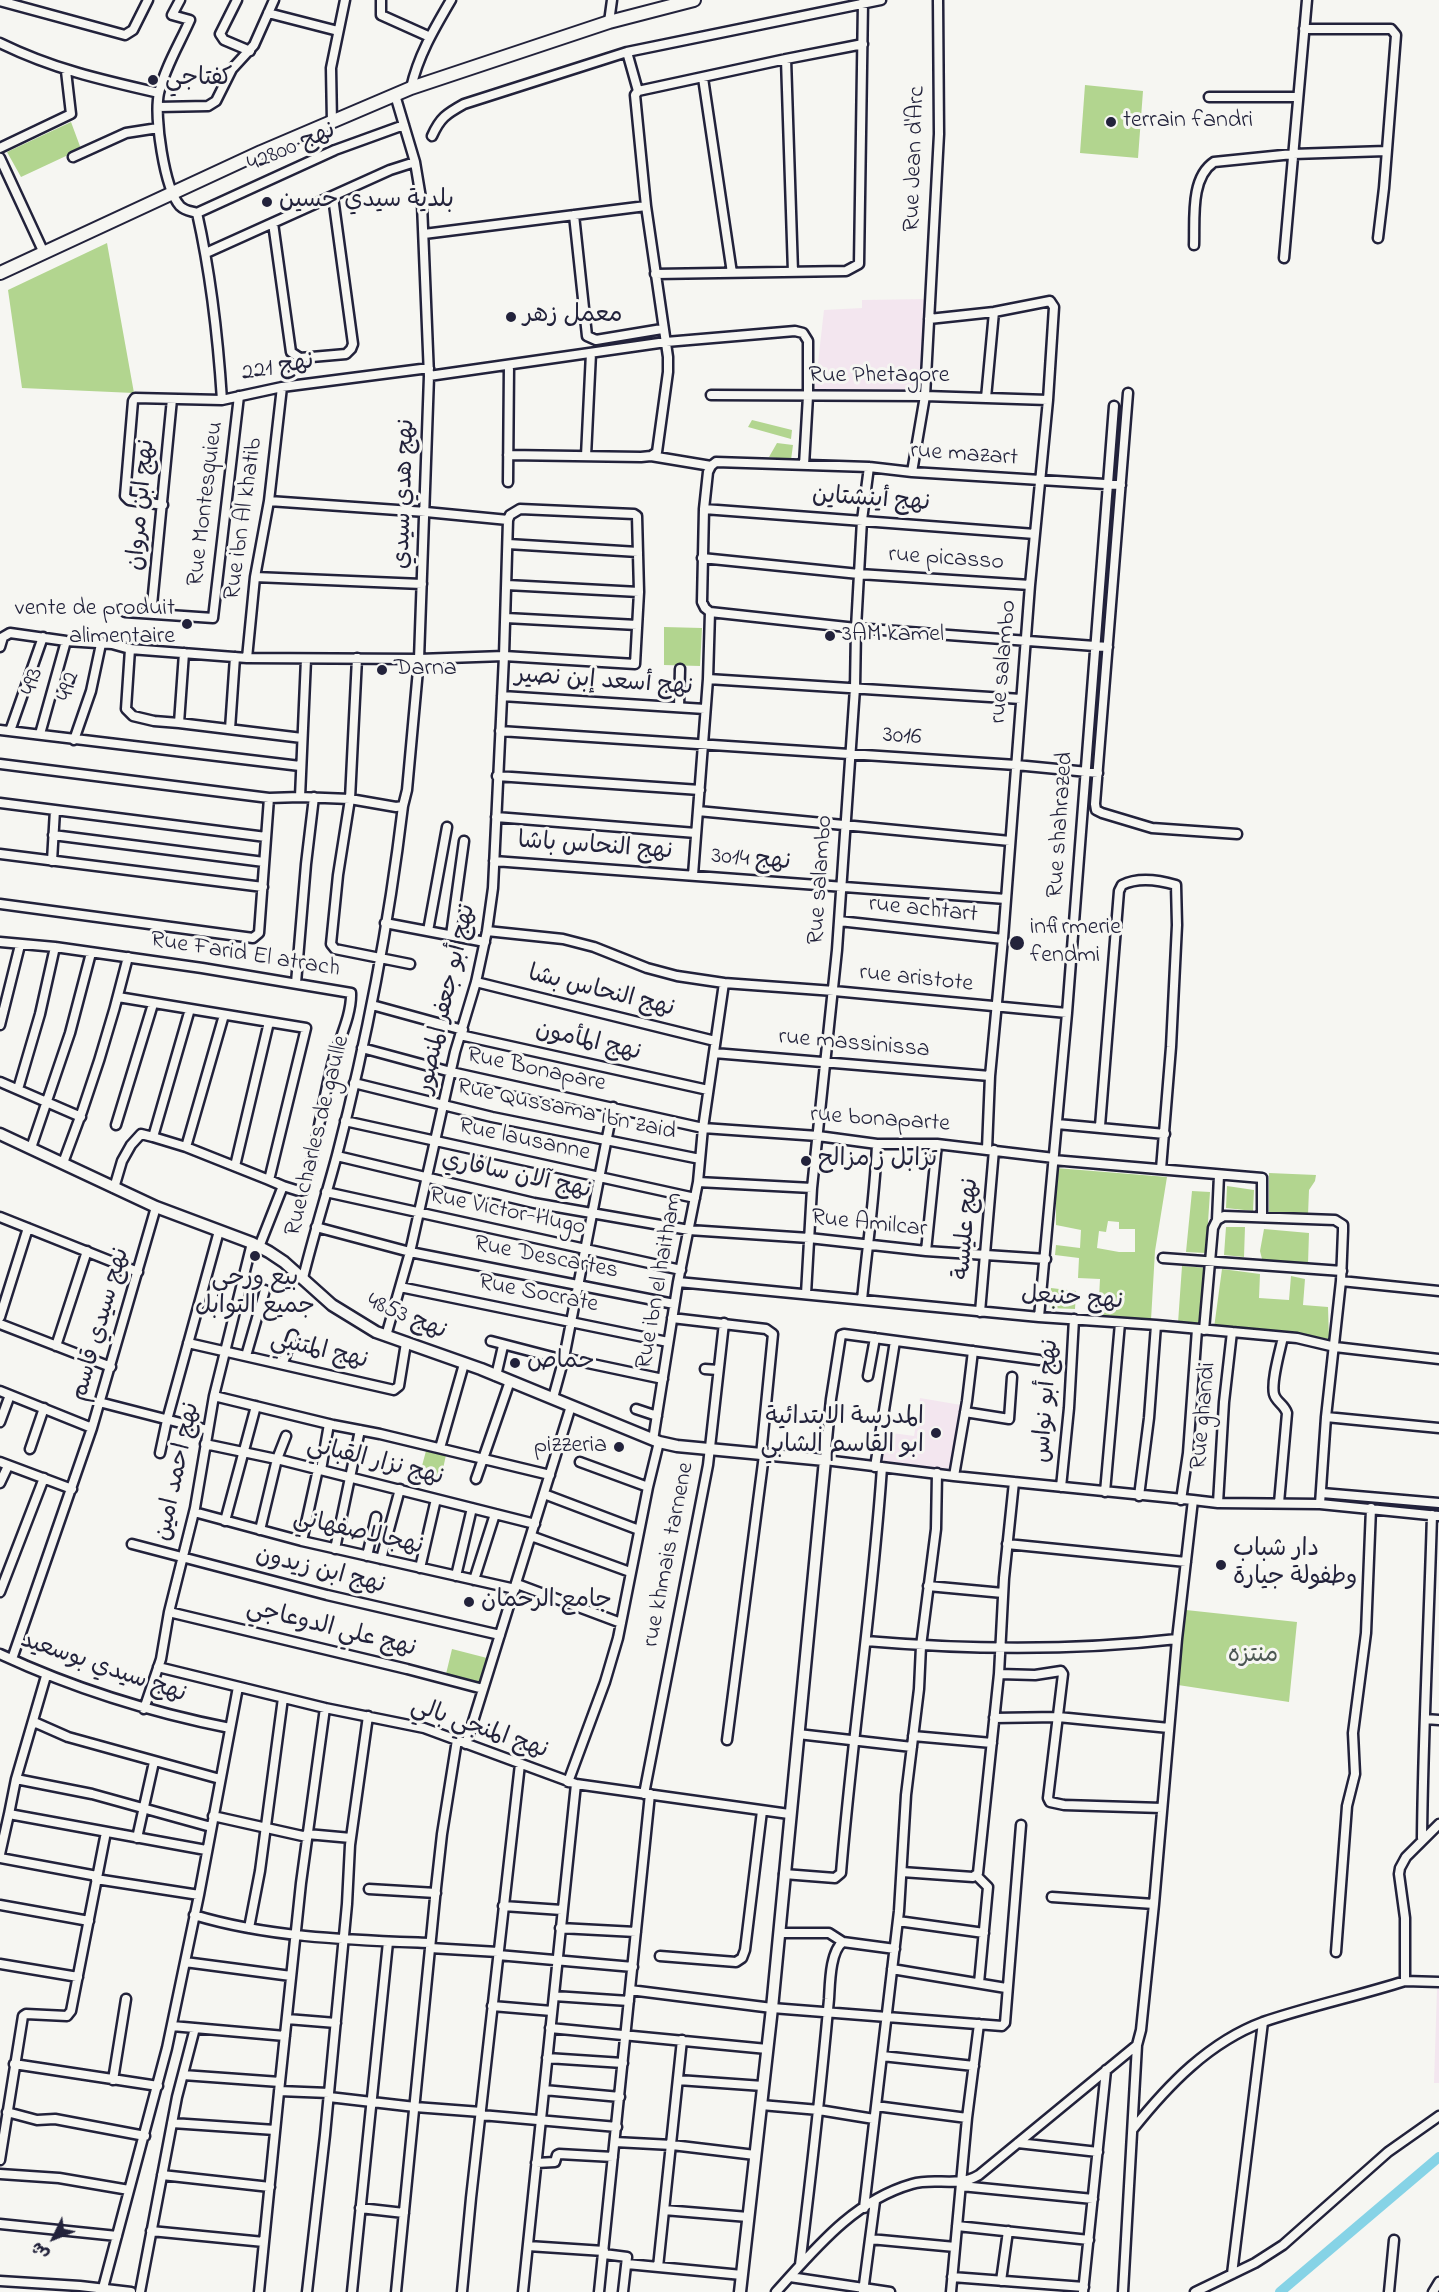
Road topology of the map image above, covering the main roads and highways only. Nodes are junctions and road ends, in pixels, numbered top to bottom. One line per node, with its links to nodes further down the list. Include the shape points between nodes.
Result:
1 (694, 0): 2 (main road, via 609,22 411,88 261,152)
2 (0, 273)

